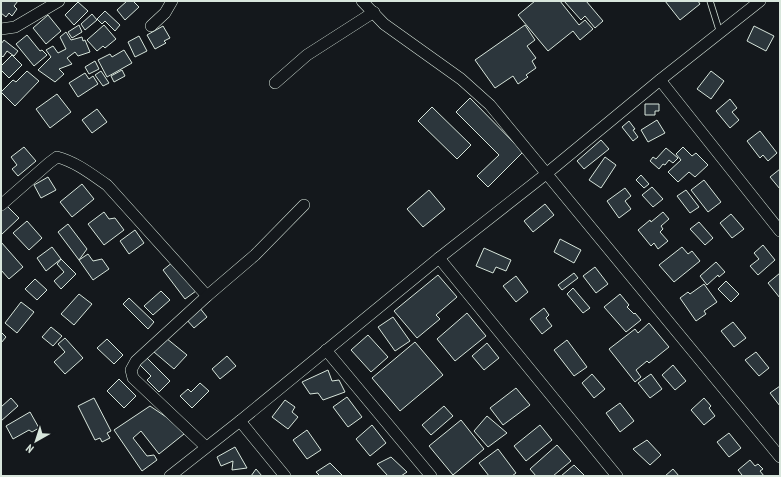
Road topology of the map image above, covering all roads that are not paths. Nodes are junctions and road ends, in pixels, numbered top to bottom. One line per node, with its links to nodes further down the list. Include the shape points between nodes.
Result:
1 (59, 1): 8 (street, via 14,27)
2 (172, 1): 7 (street, via 165,13)
3 (362, 1): 6 (street)
4 (710, 1): 9 (lane)
5 (760, 1): 9 (street)
6 (374, 12): 11 (street, via 307,55); 12 (street, via 384,24 461,79 490,105)
7 (151, 26)
8 (1, 29)
9 (720, 33): 10 (street)
10 (660, 80): 12 (street); 15 (street)
11 (275, 83)
12 (546, 174): 16 (street); 21 (street)
13 (1, 205): 17 (street, via 48,163 57,157 66,160 107,185)
14 (304, 205): 17 (street, via 255,255)
15 (780, 231)
16 (439, 258): 18 (street); 25 (street)
17 (207, 296): 20 (street, via 136,362 131,370 133,378)
18 (326, 350): 19 (street); 24 (street)
19 (240, 421): 20 (street); 23 (street)
20 (206, 447): 22 (street)
21 (780, 457)
22 (170, 476)
23 (285, 476)
24 (431, 476)
25 (617, 476)

